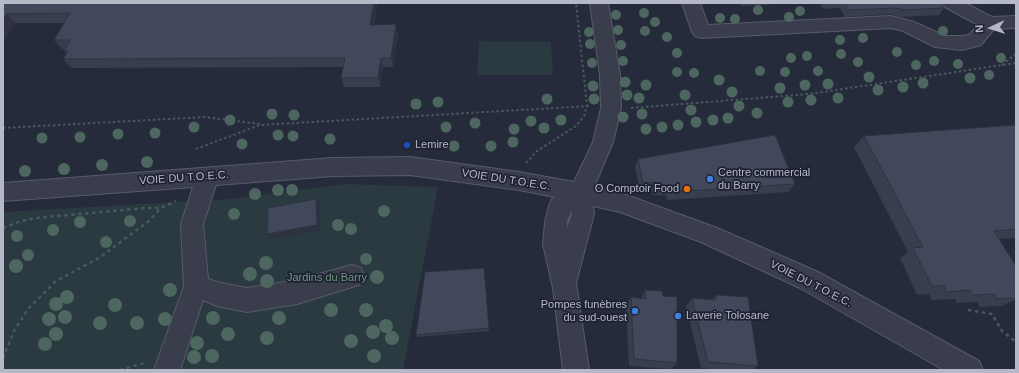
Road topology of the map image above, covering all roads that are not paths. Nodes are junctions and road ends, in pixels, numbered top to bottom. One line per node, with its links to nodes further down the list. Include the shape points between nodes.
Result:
1 (599, 3): 8 (street, via 610,75 611,108 602,142)
2 (691, 3): 5 (street, via 701,32 891,22 908,26 942,42 962,44 975,40)
3 (951, 3): 5 (street)
4 (1016, 22): 5 (street)
5 (989, 23)
6 (207, 176): 7 (street, VOIE DU T.O.E.C.); 8 (street, VOIE DU T.O.E.C., via 333,167 410,166 519,181); 10 (street, via 192,224)
7 (3, 192)
8 (580, 193): 12 (street, via 583,214 573,246 565,288); 13 (street, VOIE DU T.O.E.C., via 621,203 709,235 803,278)
9 (352, 276): 10 (street, via 297,292 247,300 217,294)
10 (196, 286): 11 (street)
11 (167, 370)
12 (576, 370)
13 (970, 370)

